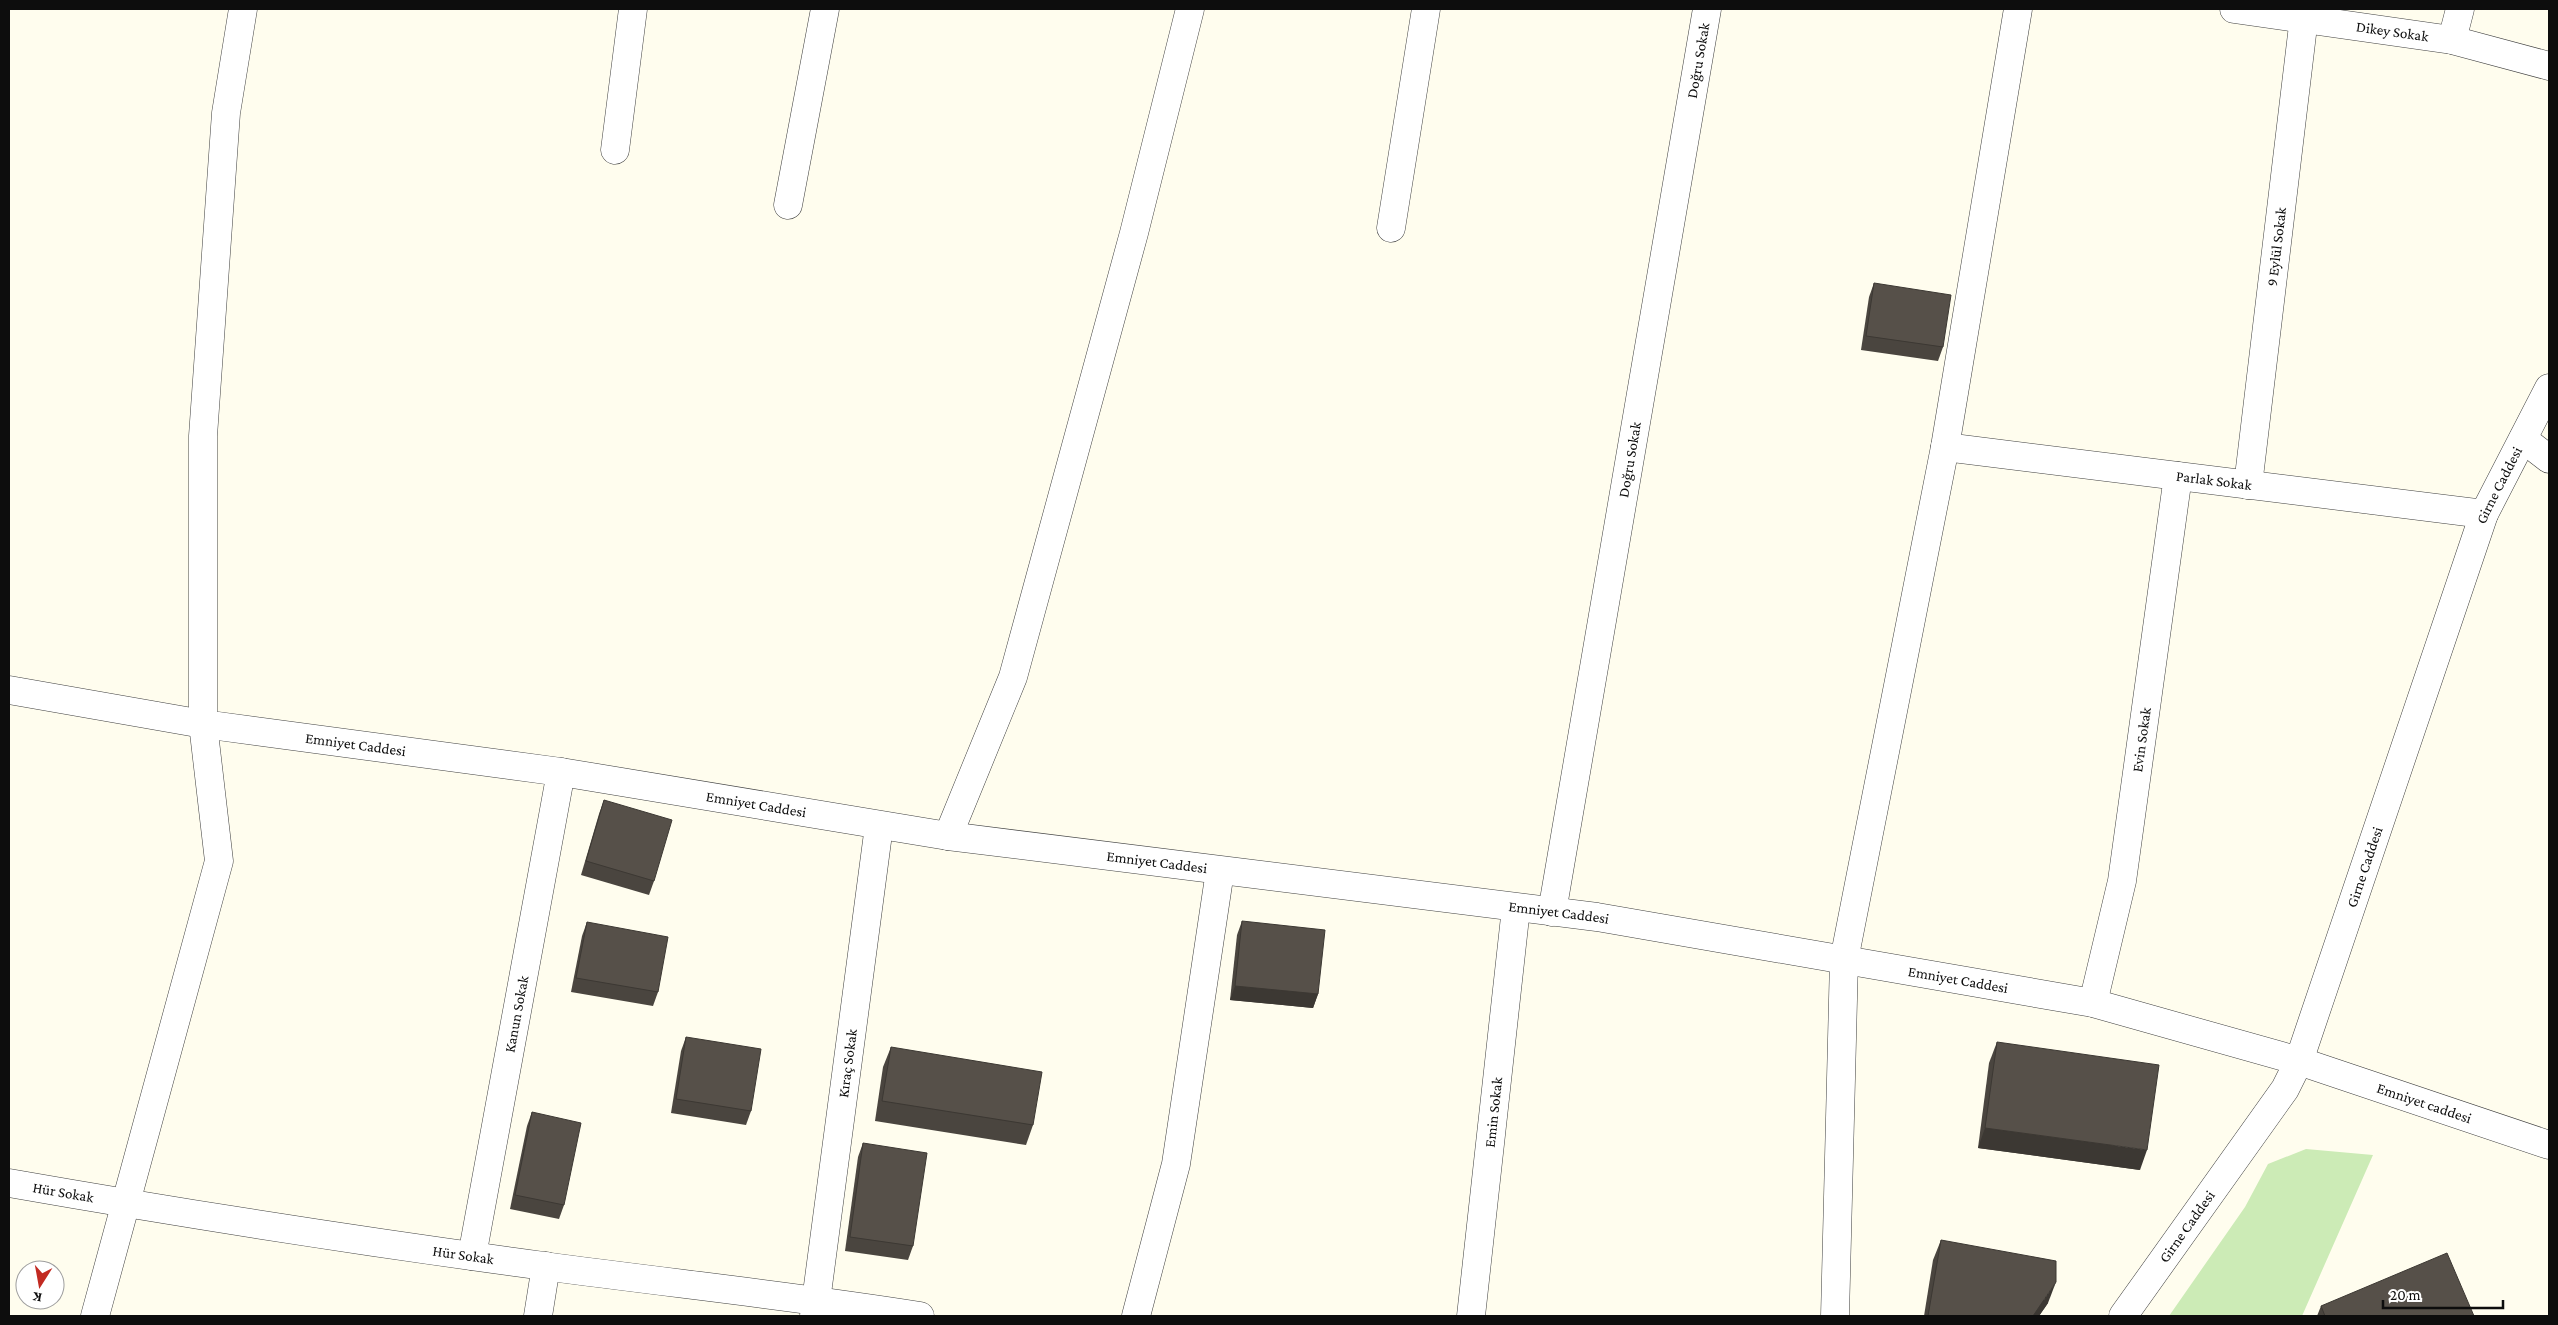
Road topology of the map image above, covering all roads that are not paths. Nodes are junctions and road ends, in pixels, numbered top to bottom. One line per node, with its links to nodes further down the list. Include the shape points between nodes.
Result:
1 (243, 9): 24 (street, via 226,113 203,436)
2 (634, 9): 13 (street)
3 (826, 9): 14 (street)
4 (1190, 9): 27 (street, via 1131,243 1013,677)
5 (1426, 9): 15 (street)
6 (1707, 9): 30 (street, Doğru Sokak)
7 (2018, 9): 18 (street)
8 (2234, 9): 10 (street, Dikey Sokak)
9 (2460, 9): 11 (street)
10 (2305, 14): 11 (street, Dikey Sokak); 21 (street, 9 Eylül Sokak)
11 (2452, 40): 12 (street, Dikey Sokak)
12 (2549, 66)
13 (615, 150)
14 (788, 205)
15 (1391, 228)
16 (2549, 388): 17 (street, Girne Caddesi)
17 (2522, 439): 19 (street); 22 (street, Girne Caddesi)
18 (1945, 447): 20 (street, Parlak Sokak); 31 (street)
19 (2549, 459)
20 (2178, 476): 21 (street, Parlak Sokak); 32 (street, Evin Sokak, via 2122,881)
21 (2248, 485): 22 (street, Parlak Sokak)
22 (2484, 514): 33 (street, Girne Caddesi)
23 (9, 690): 24 (street, Emniyet Caddesi)
24 (203, 724): 25 (street, Emniyet Caddesi); 36 (street, via 219,861)
25 (561, 772): 26 (street, Emniyet Caddesi); 37 (street, Kanun Sokak)
26 (879, 826): 27 (street, Emniyet Caddesi); 39 (street, Kıraç Sokak)
27 (948, 836): 28 (street, Emniyet Caddesi)
28 (1220, 871): 29 (street, Emniyet Caddesi); 43 (street, via 1176,1164)
29 (1516, 908): 30 (street, Emniyet Caddesi); 44 (street, Emin Sokak)
30 (1552, 912): 31 (street, Emniyet Caddesi)
31 (1844, 960): 32 (street, Emniyet Caddesi); 45 (street)
32 (2093, 1003): 33 (street, Emniyet Caddesi)
33 (2299, 1061): 34 (street, Emniyet caddesi); 46 (street, Girne Caddesi, via 2285,1089)
34 (2549, 1145)
35 (9, 1183): 36 (street, Hür Sokak)
36 (126, 1204): 37 (street, Hür Sokak); 40 (street)
37 (472, 1256): 38 (street, Hür Sokak)
38 (546, 1266): 39 (street, Hür Sokak); 41 (street)
39 (815, 1308): 42 (street, Hür Sokak)
40 (95, 1316)
41 (538, 1316)
42 (920, 1316)
43 (1136, 1316)
44 (1471, 1316)
45 (1835, 1316)
46 (2123, 1316)

